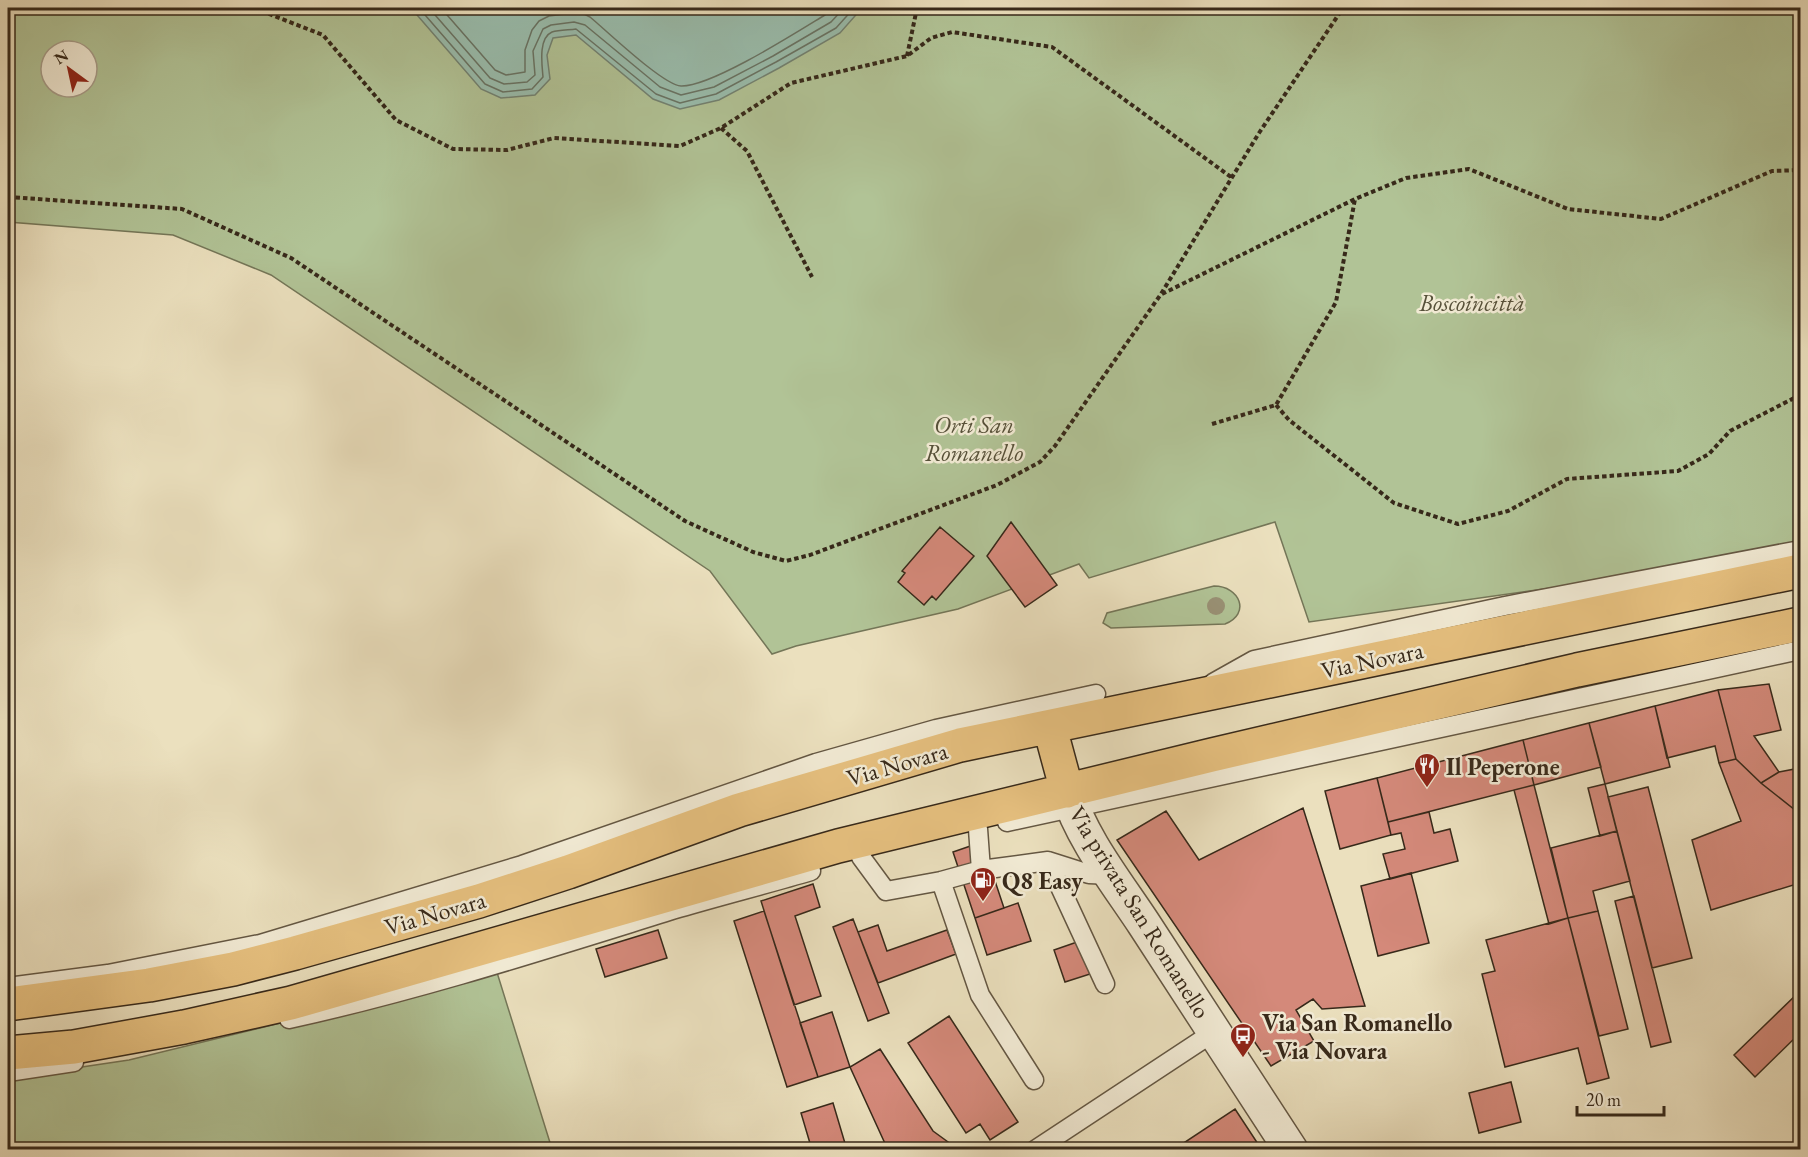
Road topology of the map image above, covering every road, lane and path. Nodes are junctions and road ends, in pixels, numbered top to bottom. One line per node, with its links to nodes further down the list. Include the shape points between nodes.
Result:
1 (224, 8): 5 (path, via 264,12 323,35 396,120 453,149 507,150 554,138 681,146)
2 (916, 8): 4 (path)
3 (1343, 8): 7 (path)
4 (907, 56): 5 (path, via 791,83); 7 (path, via 931,38 952,32 1052,47)
5 (721, 128): 10 (path, via 747,151)
6 (1800, 170): 9 (path, via 1772,171 1661,219 1568,209 1469,169 1406,178)
7 (1231, 177): 11 (path)
8 (8, 196): 11 (path, via 182,209 291,258 685,521 753,552 786,561 997,485 1040,462)
9 (1355, 199): 11 (path); 13 (path, via 1336,302)
10 (812, 277)
11 (1161, 294)
12 (1800, 395): 13 (path, via 1730,430 1709,454 1678,471 1567,479 1508,511 1458,524 1394,503 1289,420)
13 (1276, 405): 14 (path)
14 (1212, 424)
15 (1800, 550): 20 (lane, via 1505,606 1254,660)
16 (1800, 571): 20 (main road, Via Novara)
17 (1800, 624): 22 (main road, Via Novara, via 1577,670 1212,755)
18 (1800, 650): 22 (lane)
19 (1096, 694): 32 (lane, via 936,729 816,763 522,865 260,945 108,974)
20 (1187, 698): 21 (main road, Via Novara)
21 (1050, 728): 22 (main road); 33 (main road, Via Novara, via 960,745 750,807 479,901 243,966 149,985)
22 (1070, 800): 23 (lane); 25 (main road, Via Novara); 29 (street, Via privata San Romanello)
23 (1007, 822)
24 (978, 829): 28 (lane)
25 (884, 835): 35 (main road, Via Novara, via 291,1003 74,1047); 36 (lane, via 817,869 507,962 340,1007 156,1048)
26 (861, 857): 30 (lane, via 886,891)
27 (1048, 861): 28 (lane); 29 (lane, via 1089,874); 31 (lane)
28 (981, 870): 30 (lane)
29 (1112, 875): 34 (street, Via privata San Romanello)
30 (940, 881): 37 (lane, via 980,995)
31 (1105, 984)
32 (8, 987)
33 (8, 1004)
34 (1214, 1032): 38 (lane, Via privata San Romanello); 39 (street, Via privata San Romanello)
35 (8, 1053)
36 (8, 1072)
37 (1034, 1080)
38 (1035, 1149)
39 (1291, 1149)

